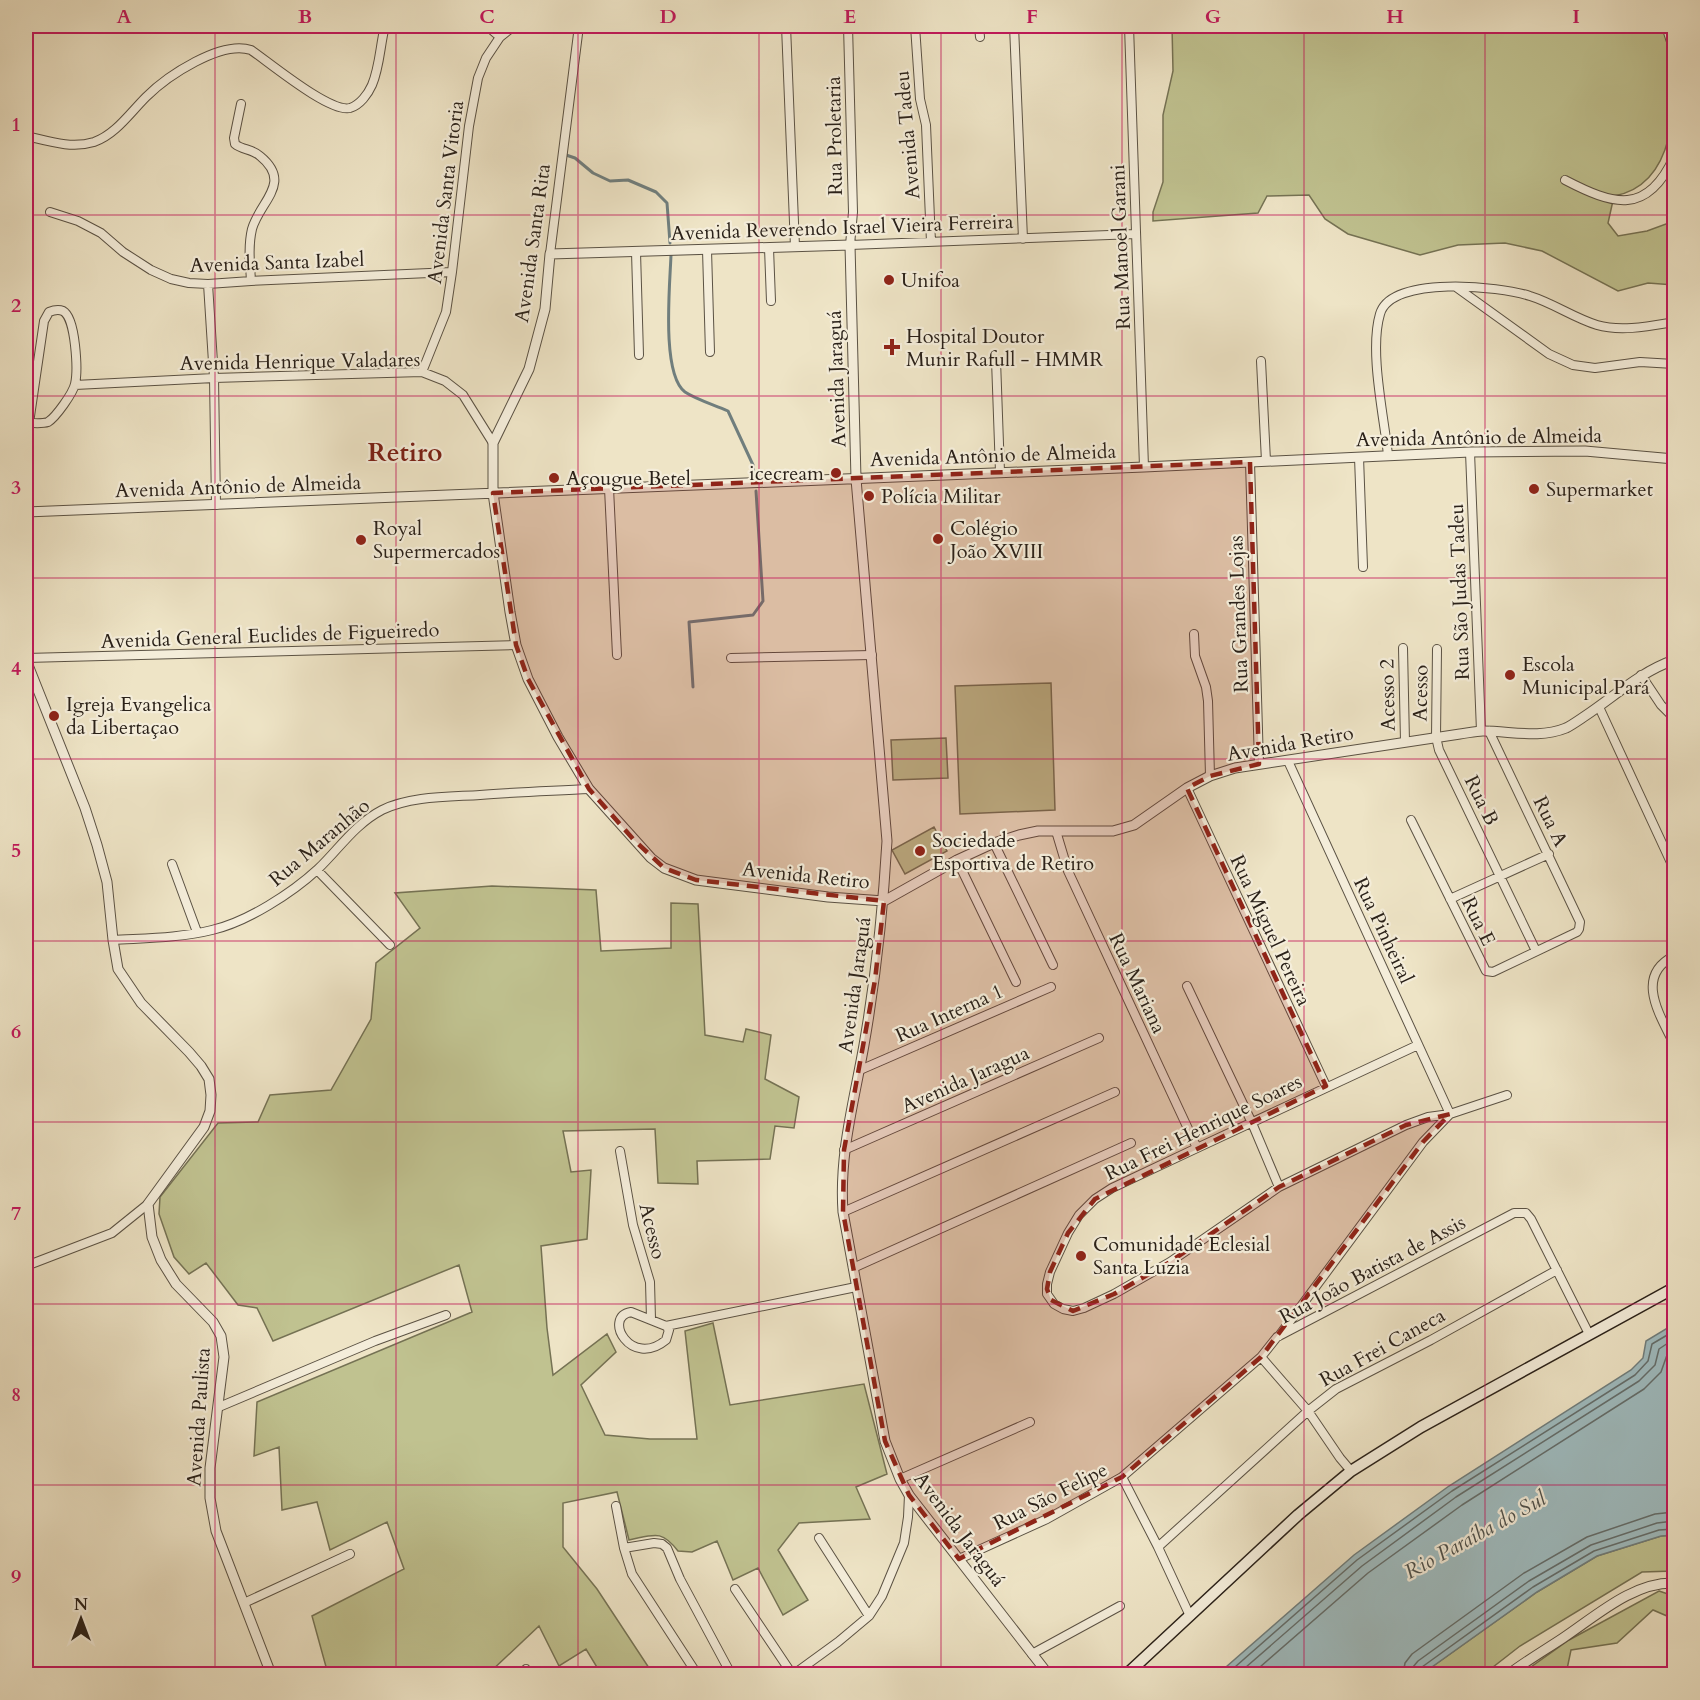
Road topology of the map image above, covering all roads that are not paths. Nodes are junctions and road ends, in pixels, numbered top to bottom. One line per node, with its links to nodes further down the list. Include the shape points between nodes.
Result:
1 (385, 26): 16 (street, via 371,88 350,108 333,106 251,50 238,47 178,71 100,139 68,145)
2 (487, 26): 12 (street)
3 (514, 26): 12 (street, Avenida Santa Vitoria)
4 (579, 26): 28 (street, Avenida Santa Rita)
5 (786, 26): 24 (street)
6 (848, 26): 23 (street, Rua Proletaria, via 853,212)
7 (915, 26): 22 (street, Avenida Tadeu, via 920,99 926,125)
8 (979, 26): 13 (street)
9 (1014, 26): 21 (street)
10 (1129, 26): 20 (street, Rua Manoel Garani)
11 (1666, 26): 14 (street)
12 (500, 36): 29 (street, Avenida Santa Vitoria, via 486,58 474,96)
13 (980, 37)
14 (1674, 51)
15 (241, 104): 30 (street, via 235,144 260,156 275,183 252,227)
16 (26, 136)
17 (1674, 157): 18 (street, via 1653,189 1634,200 1597,196)
18 (1565, 180)
19 (50, 212): 31 (street, Avenida Santa Izabel, via 101,233 151,270 171,279)
20 (1136, 234): 21 (street, Avenida Reverendo Israel Vieira Ferreira); 52 (street, Rua Manoel Garani)
21 (1023, 239): 22 (street, Avenida Reverendo Israel Vieira Ferreira)
22 (931, 242): 23 (street, Avenida Reverendo Israel Vieira Ferreira)
23 (850, 245): 24 (street, Avenida Reverendo Israel Vieira Ferreira); 54 (street, Avenida Jaraguá)
24 (795, 247): 25 (street, Avenida Reverendo Israel Vieira Ferreira)
25 (769, 248): 26 (street, Avenida Reverendo Israel Vieira Ferreira); 33 (street)
26 (707, 250): 27 (street, Avenida Reverendo Israel Vieira Ferreira); 35 (street)
27 (636, 252): 28 (street, Avenida Reverendo Israel Vieira Ferreira); 36 (street)
28 (550, 254): 45 (street, Avenida Santa Rita, via 545,309 529,369)
29 (452, 272): 30 (street, Avenida Santa Izabel); 40 (street, Avenida Santa Vitoria, via 446,312)
30 (251, 281): 31 (street, Avenida Santa Izabel)
31 (208, 284): 41 (street)
32 (1455, 287): 34 (street, via 1506,290 1530,296 1597,325 1617,328); 39 (street, via 1549,354 1573,365 1595,368 1640,362); 47 (street, via 1408,291 1390,299 1381,311 1376,353)
33 (771, 301)
34 (1674, 322)
35 (710, 352)
36 (639, 356)
37 (996, 360): 53 (street)
38 (1261, 361): 50 (street)
39 (1674, 364)
40 (422, 372): 41 (street, Avenida Henrique Valadares); 45 (street, Avenida Henrique Valadares, via 445,381 463,395)
41 (214, 378): 42 (street, Avenida Henrique Valadares); 57 (street)
42 (75, 385): 43 (street, via 50,420); 43 (street, via 74,336 68,316 57,310 49,312 44,321)
43 (29, 423): 44 (street)
44 (26, 433)
45 (493, 443): 56 (street, Avenida Santa Rita)
46 (1470, 452): 47 (street, Avenida Antônio de Almeida); 49 (street, Avenida Antônio de Almeida, via 1585,451); 72 (street, Rua São Judas Tadeu)
47 (1388, 455): 48 (street, Avenida Antônio de Almeida)
48 (1359, 457): 50 (street, Avenida Antônio de Almeida); 59 (street)
49 (1674, 459)
50 (1266, 461): 51 (street, Avenida Antônio de Almeida)
51 (1250, 462): 52 (street, Avenida Antônio de Almeida); 76 (street, Rua Grandes Lojas)
52 (1144, 467): 53 (street, Avenida Antônio de Almeida)
53 (1000, 472): 54 (street, Avenida Antônio de Almeida)
54 (856, 479): 55 (street, Avenida Antônio de Almeida); 65 (street, Avenida Jaraguá)
55 (609, 488): 56 (street, Avenida Antônio de Almeida); 64 (street)
56 (493, 493): 57 (street, Avenida Antônio de Almeida); 61 (street, Avenida Retiro)
57 (216, 505): 58 (street, Avenida Antônio de Almeida)
58 (26, 512)
59 (1363, 567)
60 (1194, 634): 77 (street, via 1195,656 1208,701)
61 (516, 645): 67 (street, Avenida General Euclides de Figueiredo); 79 (street, Avenida Retiro, via 528,679)
62 (1403, 648): 74 (street, Acesso 2)
63 (1437, 649): 73 (street, Acesso)
64 (617, 655)
65 (872, 655): 66 (street); 90 (street, Avenida Jaraguá, via 887,841)
66 (731, 658)
67 (26, 659): 93 (street, via 98,845 109,893)
68 (1674, 660): 69 (street, Avenida Retiro)
69 (1641, 675): 70 (street, Avenida Retiro); 71 (street)
70 (1599, 707): 72 (street, Avenida Retiro, via 1566,728 1549,733); 86 (street)
71 (1674, 718)
72 (1485, 731): 73 (street, Avenida Retiro); 83 (street, Rua A)
73 (1436, 737): 74 (street, Avenida Retiro); 88 (street, Rua B)
74 (1405, 742): 75 (street, Avenida Retiro)
75 (1288, 761): 76 (street, Avenida Retiro); 102 (street, Rua Pinheiral)
76 (1259, 764): 77 (street, Avenida Retiro)
77 (1210, 776): 78 (street, Avenida Retiro)
78 (1187, 788): 81 (street, Avenida Retiro, via 1147,817 1124,828); 105 (street, Rua Miguel Pereira)
79 (589, 789): 87 (street, Rua Maranhão, via 451,796 393,806 359,825); 90 (street, Avenida Retiro, via 651,858 677,873 696,880 756,889)
80 (1411, 820): 89 (street, Rua E)
81 (1056, 831): 82 (street, Avenida Retiro, via 1019,835); 111 (street, Rua Mariana, via 1068,871)
82 (994, 843): 84 (street, Avenida Retiro); 97 (street)
83 (1549, 854): 88 (street); 91 (street, Rua A)
84 (957, 860): 90 (street, Avenida Retiro); 98 (street)
85 (172, 864): 92 (street)
86 (1674, 869)
87 (318, 870): 92 (street, Rua Maranhão, via 252,914 232,924); 94 (street)
88 (1501, 876): 89 (street); 95 (street, Rua B)
89 (1450, 899): 95 (street, Rua E, via 1486,972)
90 (884, 901): 104 (street, Avenida Jaraguá)
91 (1580, 925): 95 (street, Rua E, via 1577,932)
92 (197, 932): 93 (street, Rua Maranhão)
93 (112, 939): 115 (street, via 118,969 128,986 209,1079 210,1111 204,1127)
94 (390, 945)
95 (1536, 951)
96 (1674, 956): 103 (street, via 1660,965 1653,982 1655,1003)
97 (1053, 965)
98 (1016, 982)
99 (1051, 987): 104 (street, Rua Interna 1)
100 (1187, 987): 109 (street)
101 (1100, 1038): 112 (street, Avenida Jaragua)
102 (1419, 1044): 105 (street, Rua Frei Henrique Soares); 108 (street, Rua Pinheiral)
103 (1674, 1044)
104 (860, 1070): 112 (street, Avenida Jaraguá)
105 (1326, 1086): 109 (street, Rua Frei Henrique Soares)
106 (1115, 1092): 116 (street)
107 (1508, 1095): 108 (street, Rua Frei Henrique Soares)
108 (1450, 1114): 114 (street, Rua Frei Henrique Soares, via 1406,1125); 126 (street, via 1412,1156)
109 (1252, 1123): 111 (street, Rua Frei Henrique Soares); 114 (street)
110 (1131, 1143): 118 (street)
111 (1197, 1148): 114 (street, Rua Frei Henrique Soares, via 1112,1188 1079,1215 1047,1284 1047,1294 1054,1304 1073,1311 1114,1294 1170,1262)
112 (844, 1150): 116 (street, Avenida Jaraguá)
113 (620, 1151): 123 (street, Acesso, via 633,1225 650,1282)
114 (1279, 1187)
115 (148, 1204): 117 (street, via 112,1233); 128 (street, Avenida Paulista, via 152,1237 161,1260 176,1284 213,1322 221,1336 224,1357)
116 (843, 1212): 118 (street, Avenida Jaraguá)
117 (26, 1266)
118 (853, 1268): 120 (street, Avenida Jaraguá)
119 (1557, 1270): 125 (street, Rua João Batista de Assis); 126 (street, Rua João Batista de Assis, via 1531,1219 1526,1214 1514,1213); 129 (street, Rua Frei Caneca, via 1336,1389)
120 (856, 1287): 124 (street); 133 (street, Avenida Jaraguá, via 885,1441)
121 (1674, 1288): 125 (main road)
122 (446, 1315): 128 (street)
123 (651, 1319): 124 (street); 124 (street, via 631,1312 620,1317 620,1330 629,1344 652,1349 666,1340)
124 (666, 1326)
125 (1588, 1334): 131 (main road, via 1421,1427)
126 (1277, 1337): 127 (street, Rua João Batista de Assis)
127 (1261, 1357): 129 (street); 132 (street, Rua João Batista de Assis)
128 (219, 1407): 143 (street, Avenida Paulista, via 210,1497 216,1531)
129 (1308, 1411): 131 (street); 137 (street, Rua Frei Caneca)
130 (1030, 1422): 133 (street)
131 (1351, 1471): 146 (main road)
132 (1122, 1477): 137 (street); 140 (street, Rua São Felipe, via 1047,1519)
133 (900, 1479): 134 (street, Avenida Jaraguá)
134 (909, 1495): 140 (street, Avenida Jaraguá); 145 (street, via 904,1543 882,1596)
135 (616, 1506): 138 (street)
136 (819, 1538): 145 (street)
137 (1158, 1547): 146 (street)
138 (624, 1548): 149 (street, via 642,1592); 150 (street, via 654,1543 668,1548 680,1579)
139 (350, 1554): 143 (street)
140 (959, 1559): 147 (street, Avenida Jaraguá)
141 (1674, 1583): 154 (street, via 1645,1588 1612,1605)
142 (735, 1589): 151 (street)
143 (244, 1603): 148 (street, Avenida Paulista)
144 (1120, 1606): 147 (street)
145 (869, 1616): 151 (street)
146 (1190, 1616): 153 (main road)
147 (1032, 1654): 152 (street, Avenida Jaraguá)
148 (271, 1674)
149 (697, 1674)
150 (731, 1674)
151 (793, 1674)
152 (1048, 1674)
153 (1127, 1674)
154 (1509, 1674)

